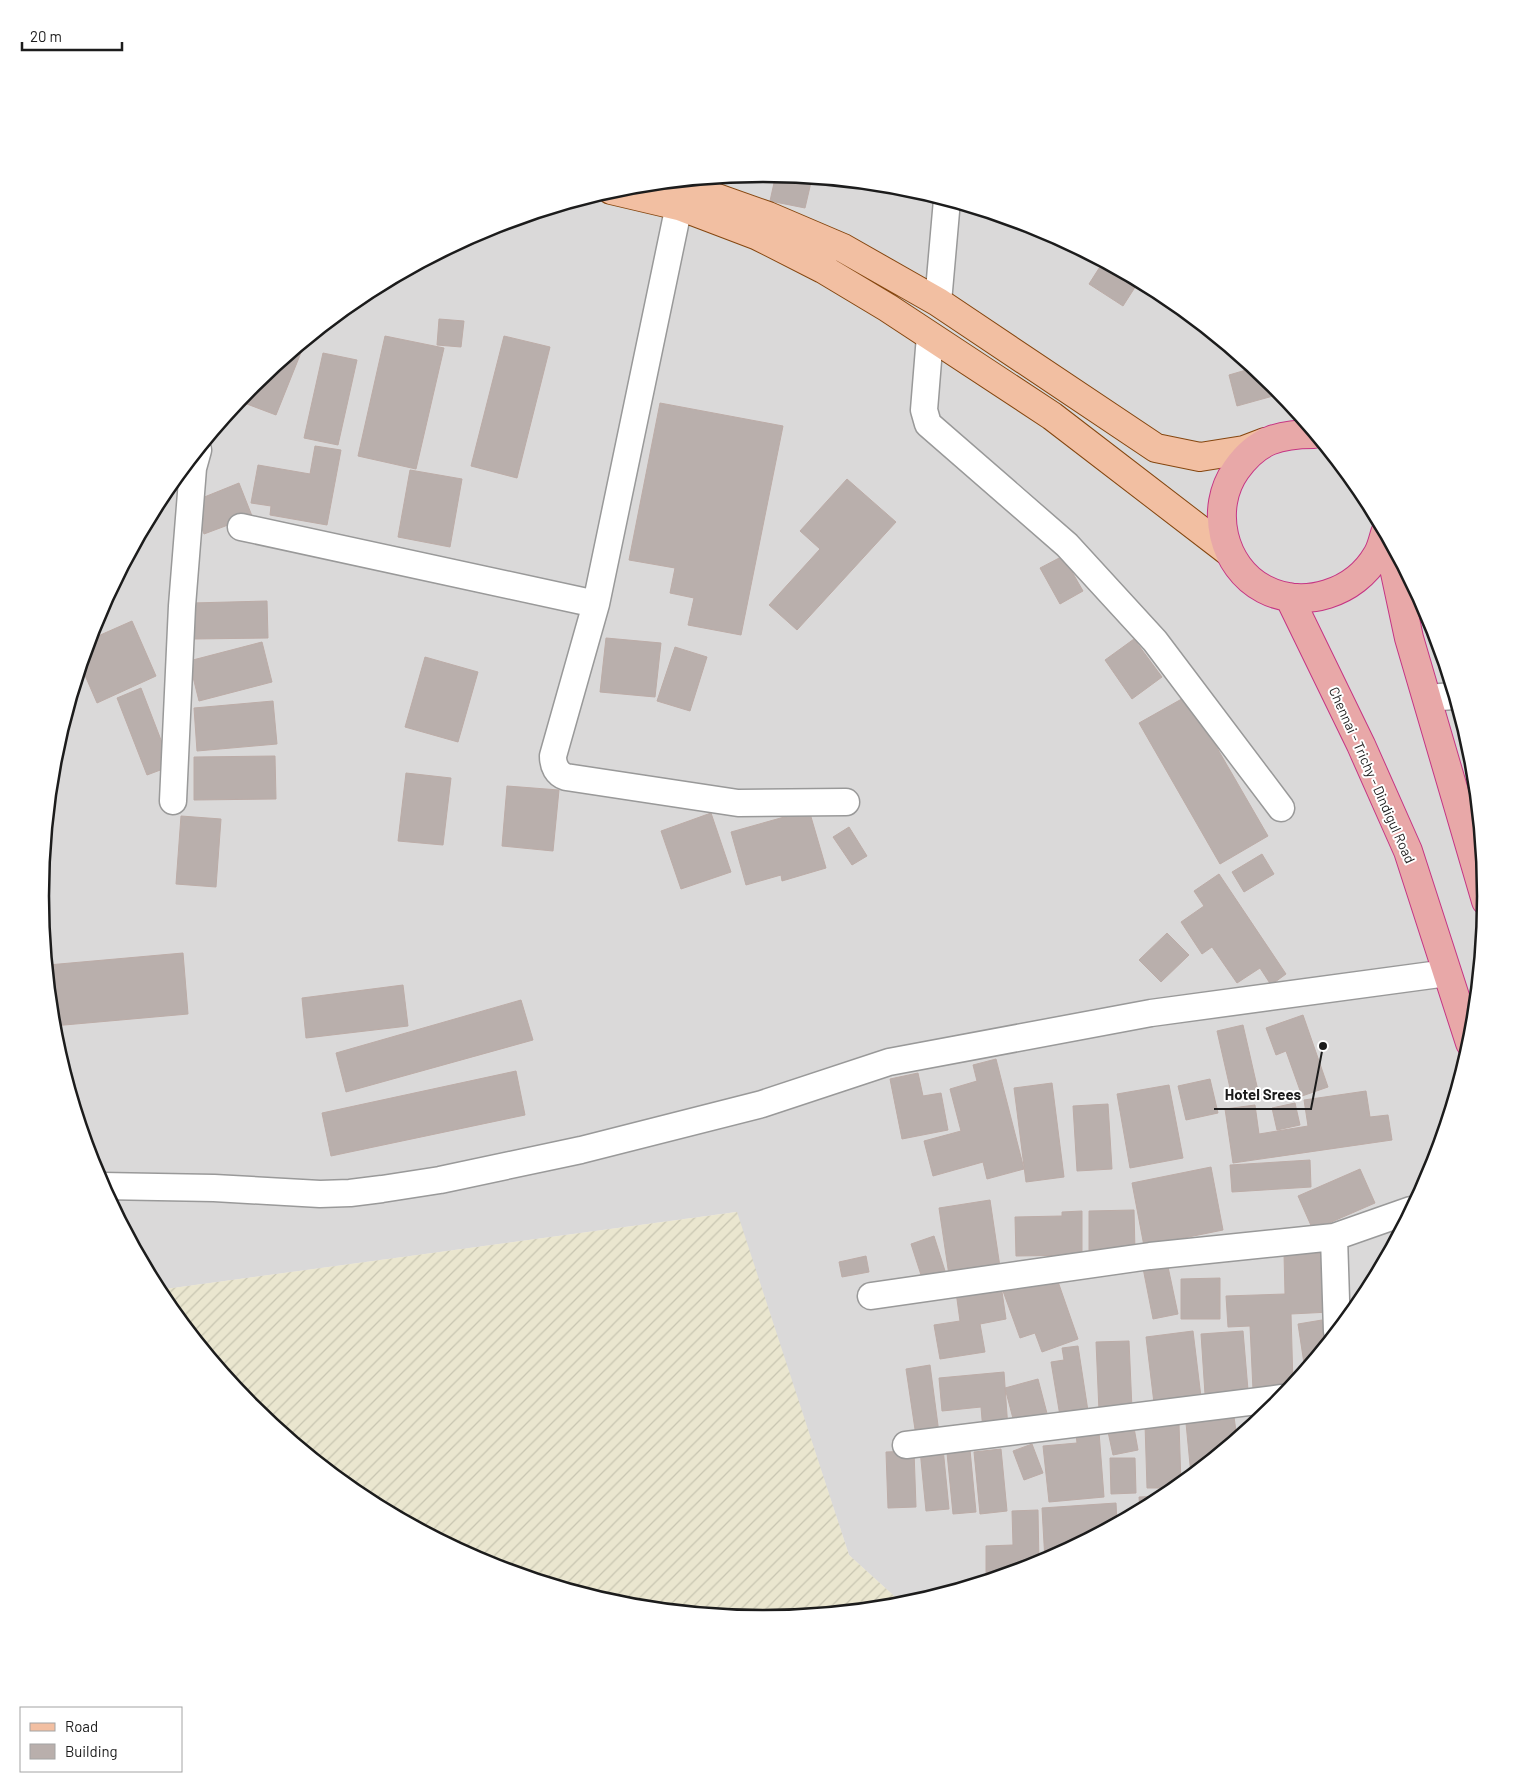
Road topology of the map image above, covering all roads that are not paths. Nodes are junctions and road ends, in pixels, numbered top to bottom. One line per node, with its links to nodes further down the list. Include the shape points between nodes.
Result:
1 (653, 191): 2 (main road)
2 (677, 191): 4 (main road, via 768,216 843,248); 5 (main road, via 823,269); 15 (street)
3 (947, 206): 4 (street)
4 (938, 302): 8 (main road, via 1156,448 1200,456 1244,450)
5 (930, 336): 12 (main road, via 1052,416); 20 (street, via 924,410 928,424 1067,545 1155,641)
6 (1293, 418): 8 (highway, via 1283,430)
7 (1308, 434): 8 (highway, via 1291,434)
8 (1265, 442): 12 (highway, via 1245,457 1230,478 1222,502 1222,528)
9 (194, 463): 18 (street, via 182,606)
10 (241, 527): 15 (street)
11 (1382, 540): 14 (highway, via 1362,575 1340,590 1315,598)
12 (1230, 552): 14 (highway, via 1244,573 1264,589)
13 (1392, 557): 17 (highway, via 1409,638)
14 (1289, 597): 22 (highway, Chennai - Trichy - Dindigul Road, via 1408,851)
15 (596, 604): 19 (street, via 553,756 560,774 738,803)
16 (1448, 696): 17 (street)
17 (1427, 698): 21 (highway)
18 (174, 801)
19 (846, 802)
20 (1281, 808)
21 (1476, 867)
22 (1447, 973): 23 (highway, Chennai - Trichy - Dindigul Road); 24 (street, via 1151,1013 888,1062 762,1104 440,1180 320,1194)
23 (1465, 1028)
24 (111, 1186)
25 (1404, 1213): 26 (street)
26 (1334, 1237): 27 (street, via 1150,1256); 28 (street)
27 (871, 1296)
28 (1337, 1322)
29 (1269, 1400): 30 (street)
30 (906, 1445)

